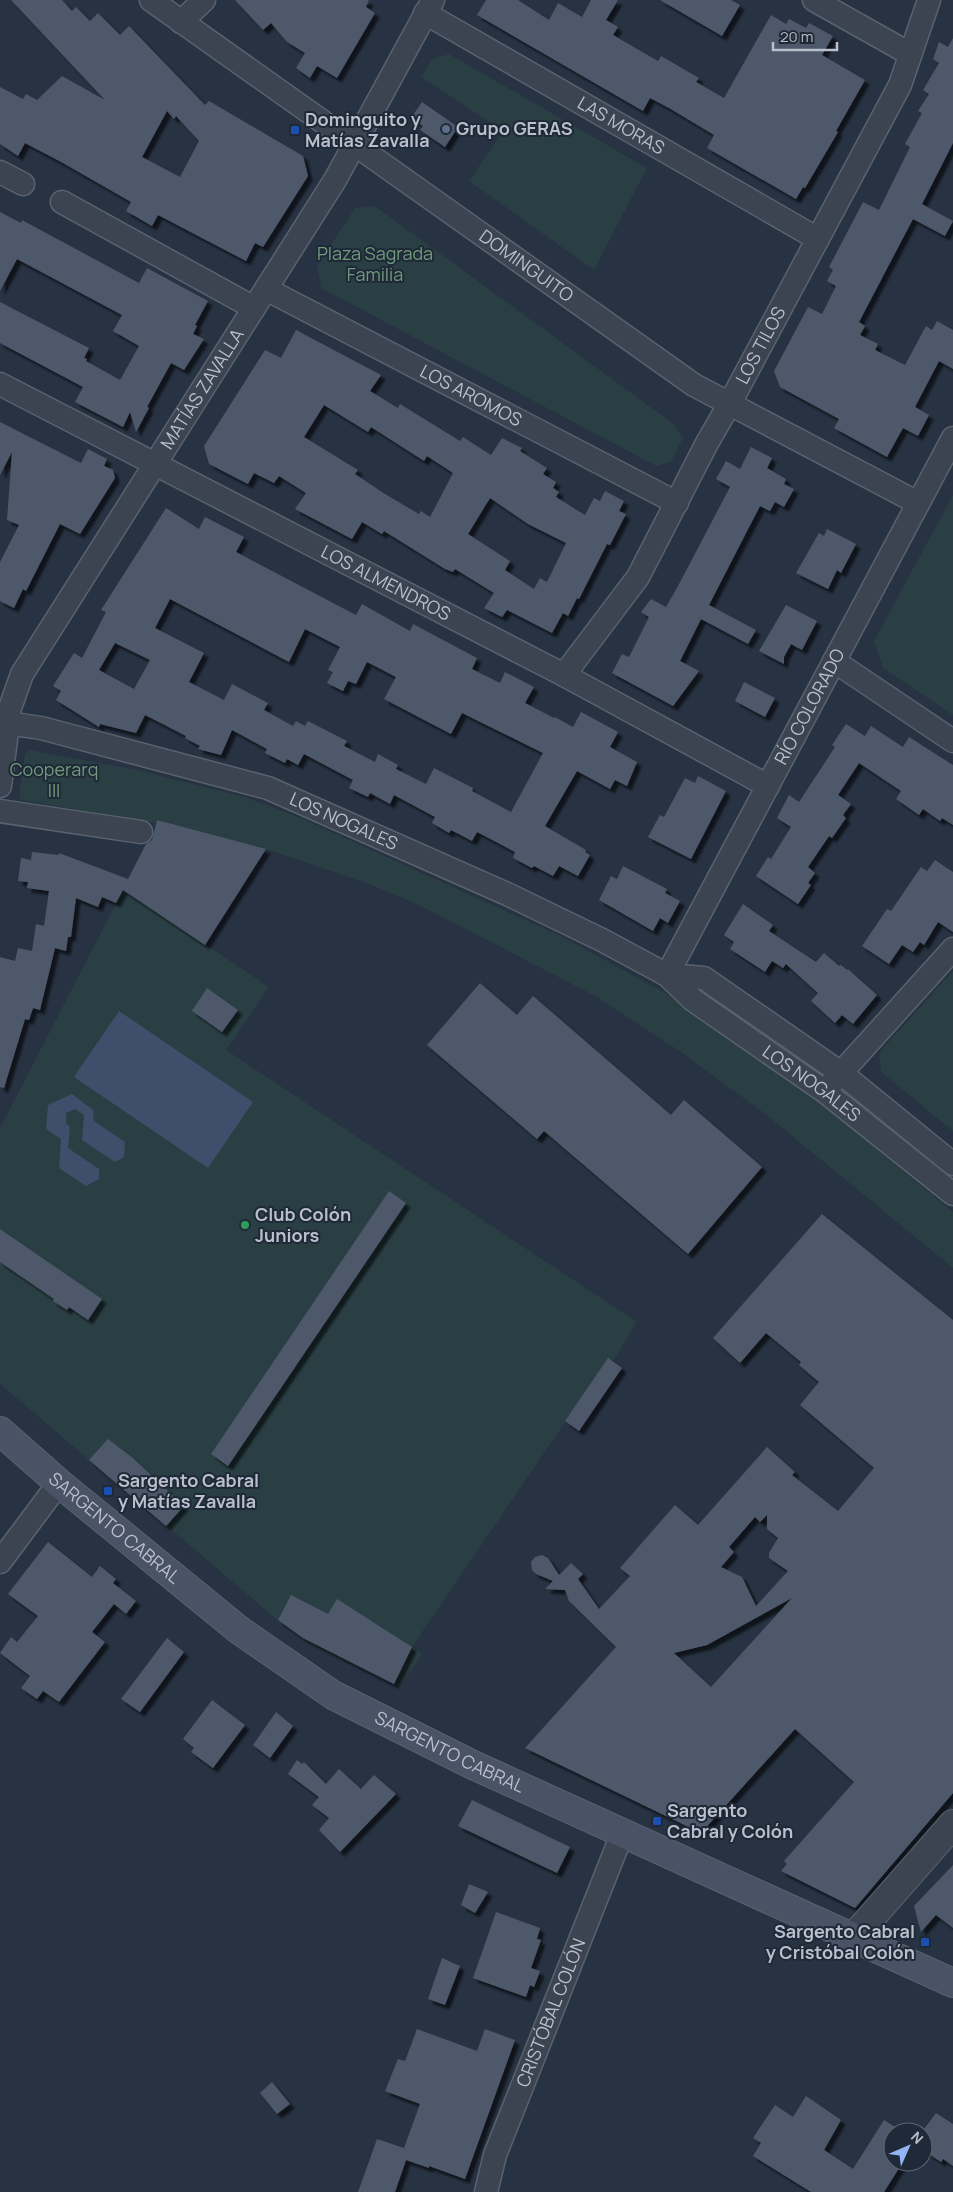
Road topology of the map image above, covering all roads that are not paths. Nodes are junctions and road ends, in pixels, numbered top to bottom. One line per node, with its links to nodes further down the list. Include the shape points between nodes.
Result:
1 (151, 0): 6 (street, DOMINGUITO)
2 (204, 0): 6 (street)
3 (814, 0): 7 (street)
4 (929, 0): 7 (street, LOS TILOS)
5 (429, 6): 8 (street, MATÍAS ZAVALLA); 12 (street, LAS MORAS)
6 (181, 22): 8 (street, DOMINGUITO)
7 (910, 54): 12 (street, LOS TILOS, via 900,85)
8 (354, 145): 13 (street, MATÍAS ZAVALLA); 16 (street, DOMINGUITO, via 694,385)
9 (0, 172): 10 (street)
10 (23, 184)
11 (62, 202): 14 (street)
12 (818, 239): 16 (street, LOS TILOS)
13 (266, 289): 14 (street, MATÍAS ZAVALLA); 19 (street, LOS AROMOS)
14 (254, 308): 18 (street, MATÍAS ZAVALLA)
15 (0, 384): 18 (street, LOS ALMENDROS)
16 (730, 403): 19 (street, LOS TILOS); 20 (street, DOMINGUITO)
17 (953, 438): 20 (street, RÍO COLORADO)
18 (155, 464): 22 (street, LOS ALMENDROS); 23 (street, MATÍAS ZAVALLA, via 22,674)
19 (677, 503): 22 (street, LOS TILOS, via 638,577)
20 (918, 503): 21 (street, RÍO COLORADO)
21 (834, 661): 24 (street); 26 (street, RÍO COLORADO)
22 (564, 675): 26 (street, LOS ALMENDROS)
23 (4, 722): 25 (street, MATÍAS ZAVALLA); 30 (street, LOS NOGALES, via 41,728 268,788 507,894)
24 (953, 741)
25 (0, 786)
26 (768, 786): 30 (street, RÍO COLORADO)
27 (0, 811): 28 (street)
28 (141, 832)
29 (953, 949): 31 (street)
30 (667, 975): 31 (street, LOS NOGALES, via 704,978); 32 (street, LOS NOGALES, via 693,1000)
31 (841, 1073): 32 (street); 33 (street, LOS NOGALES)
32 (824, 1091): 34 (street, LOS NOGALES)
33 (953, 1164): 34 (street)
34 (945, 1188)
35 (0, 1431): 36 (main road, SARGENTO CABRAL)
36 (59, 1483): 37 (street); 39 (main road, SARGENTO CABRAL, via 239,1630 333,1695 473,1766)
37 (0, 1562)
38 (953, 1824): 40 (street)
39 (622, 1834): 40 (main road, SARGENTO CABRAL); 42 (street, CRISTÓBAL COLÓN, via 495,2155)
40 (852, 1938): 41 (main road, SARGENTO CABRAL)
41 (953, 1983)
42 (486, 2192)

